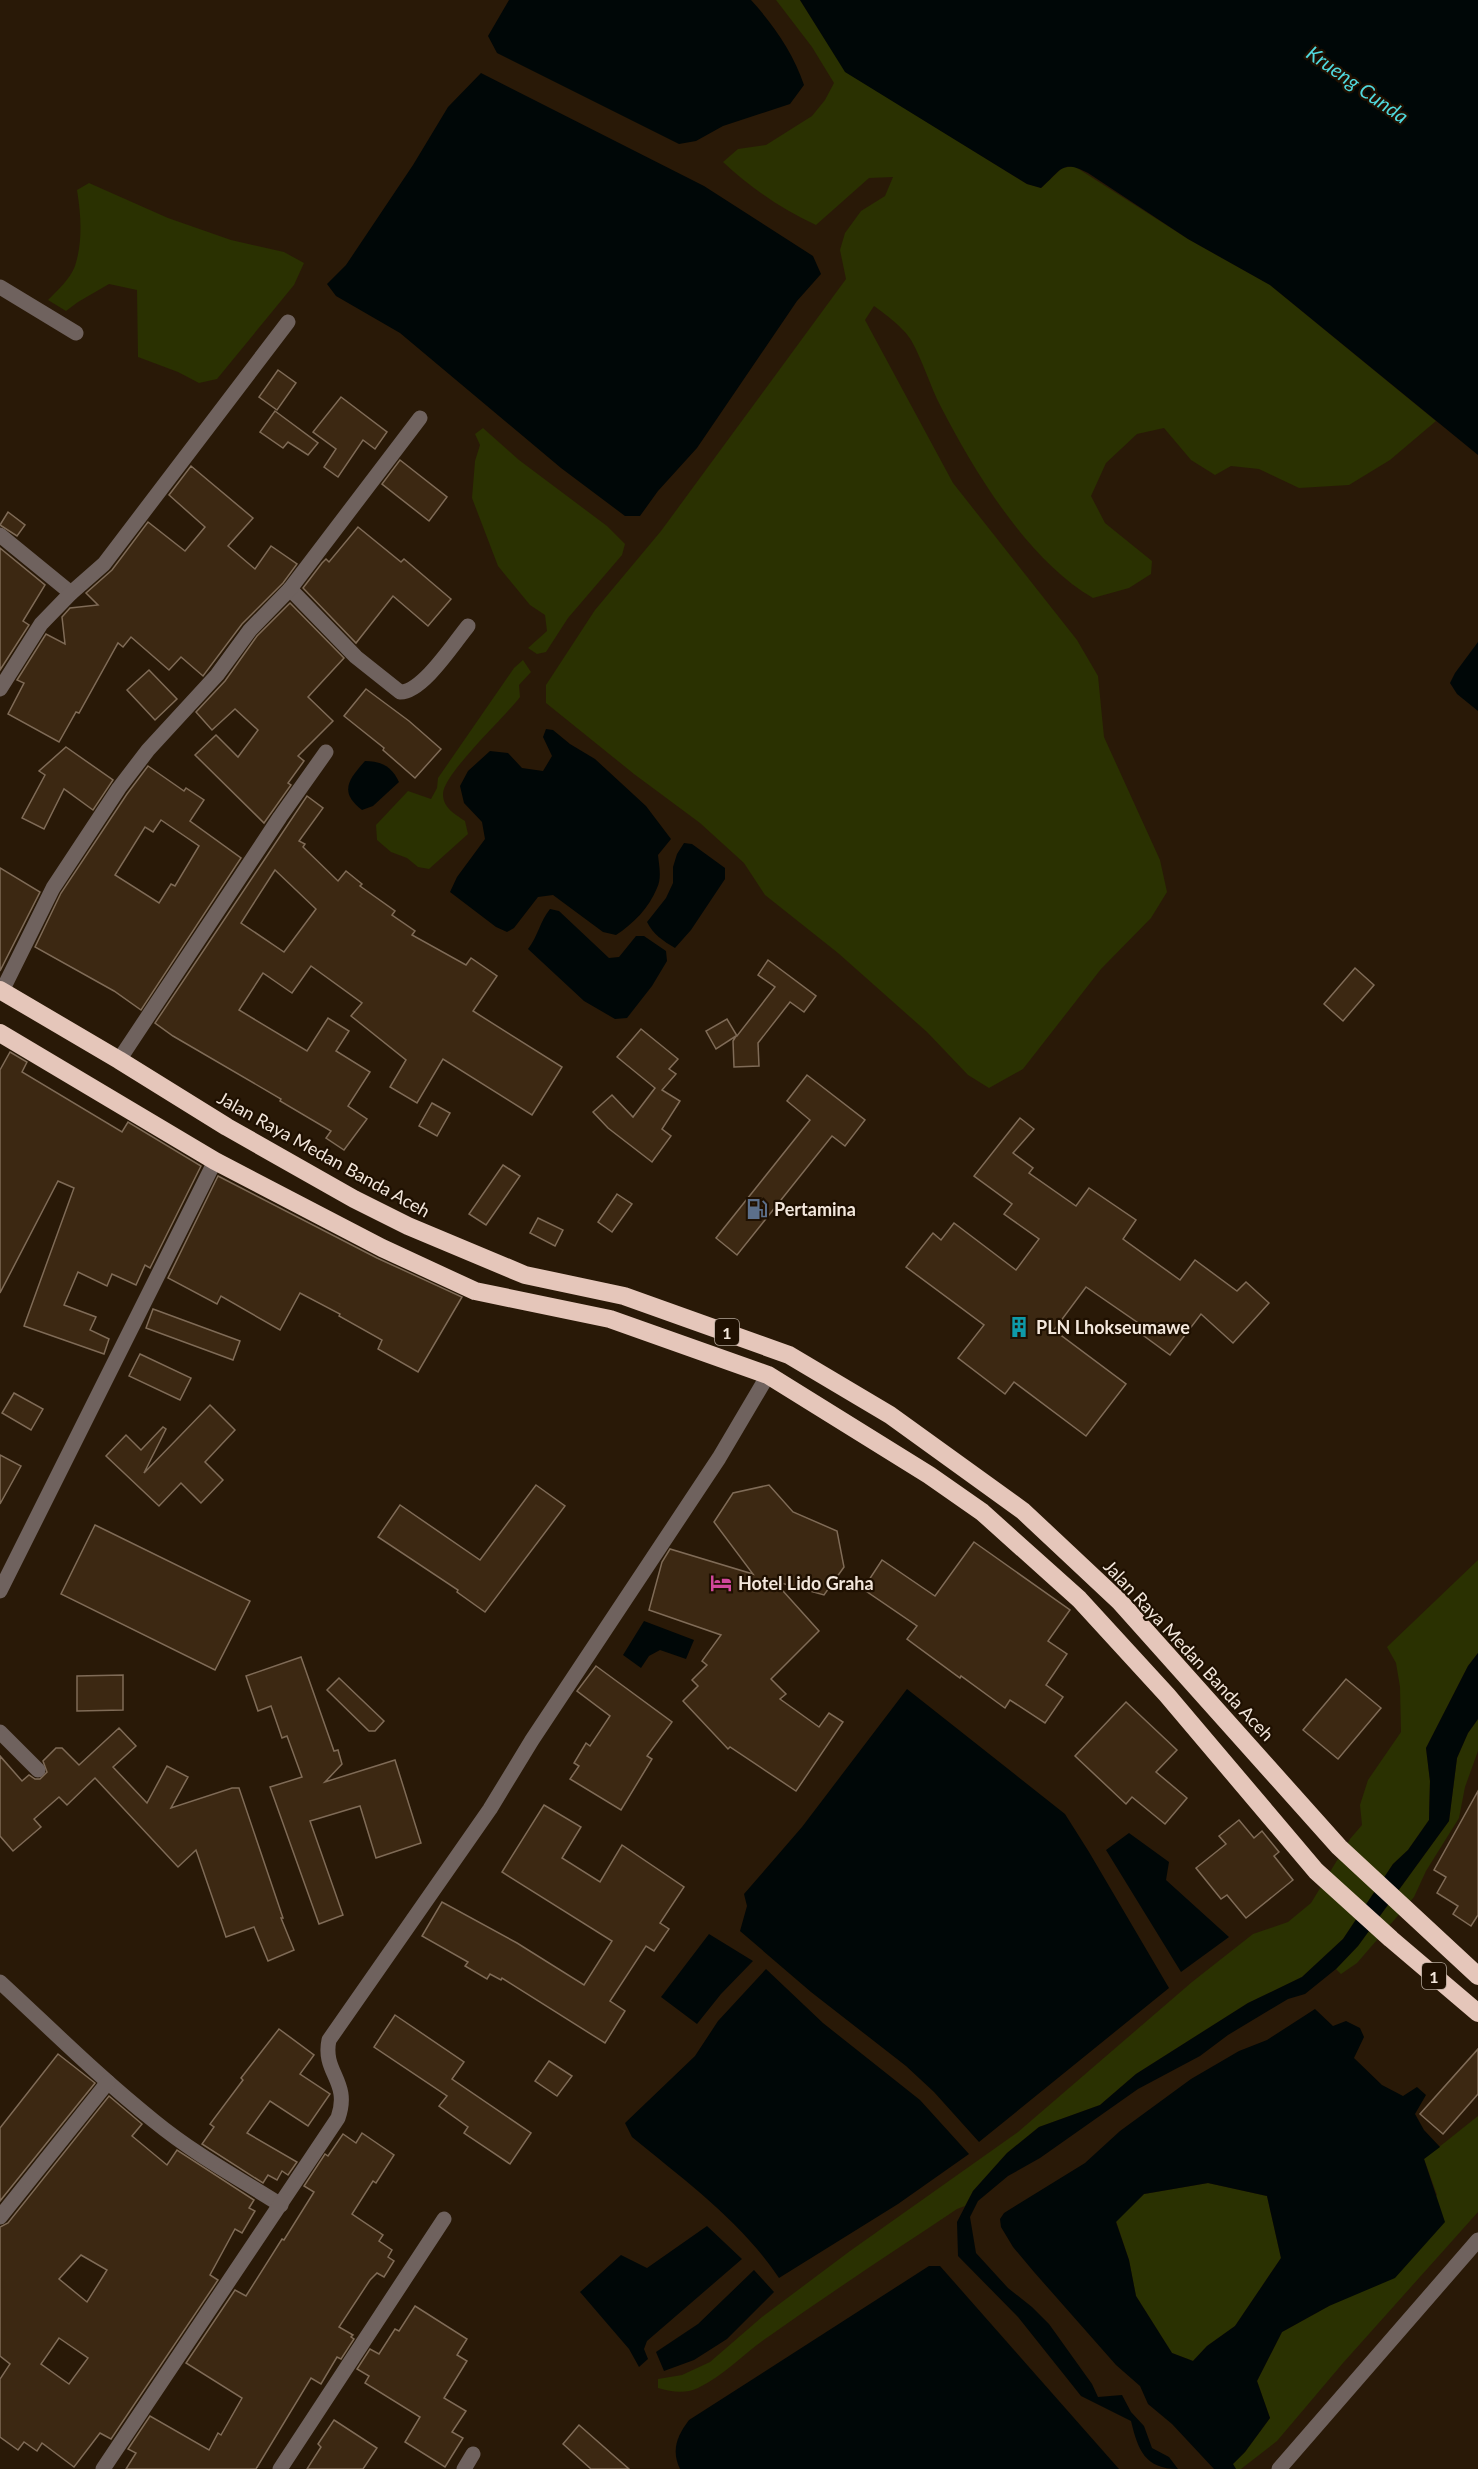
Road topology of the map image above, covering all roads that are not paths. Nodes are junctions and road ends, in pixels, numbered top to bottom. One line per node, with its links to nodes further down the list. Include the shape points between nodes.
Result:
1 (0, 287): 3 (street)
2 (288, 322): 7 (street, via 104,564)
3 (76, 333)
4 (420, 418): 6 (street)
5 (0, 535): 7 (street)
6 (290, 589): 8 (street, via 356,657 400,693 422,682); 11 (street, via 250,630 217,675 118,788 53,888)
7 (71, 593): 9 (street, via 41,624)
8 (468, 626)
9 (0, 689)
10 (326, 752): 13 (street)
11 (1, 991): 13 (highway, Jalan Raya Medan Banda Aceh / 1)
12 (0, 1033): 14 (highway, 1)
13 (119, 1060): 17 (highway, Jalan Raya Medan Banda Aceh / 1, via 354,1199 451,1246 525,1275 624,1296 789,1355 890,1414 1023,1511 1120,1602)
14 (215, 1161): 15 (highway, 1, via 382,1248 475,1291 610,1319); 16 (street)
15 (768, 1375): 18 (highway, 1, via 982,1512 1079,1599); 25 (street, via 719,1458 490,1809 329,2040 327,2052 343,2104 338,2118)
16 (0, 1591)
17 (1186, 1676): 18 (highway); 21 (highway, Jalan Raya Medan Banda Aceh / 1, via 1339,1847)
18 (1167, 1695): 23 (highway, 1, via 1316,1871)
19 (0, 1732): 20 (street)
20 (38, 1770)
21 (1478, 1976)
22 (0, 1982): 24 (street)
23 (1478, 2013)
24 (108, 2082): 25 (street, via 187,2145); 26 (street)
25 (281, 2205): 30 (street)
26 (0, 2217)
27 (444, 2219): 31 (street)
28 (1478, 2240): 33 (street)
29 (473, 2454): 32 (street)
30 (104, 2469)
31 (280, 2469)
32 (464, 2469)
33 (1279, 2469)

